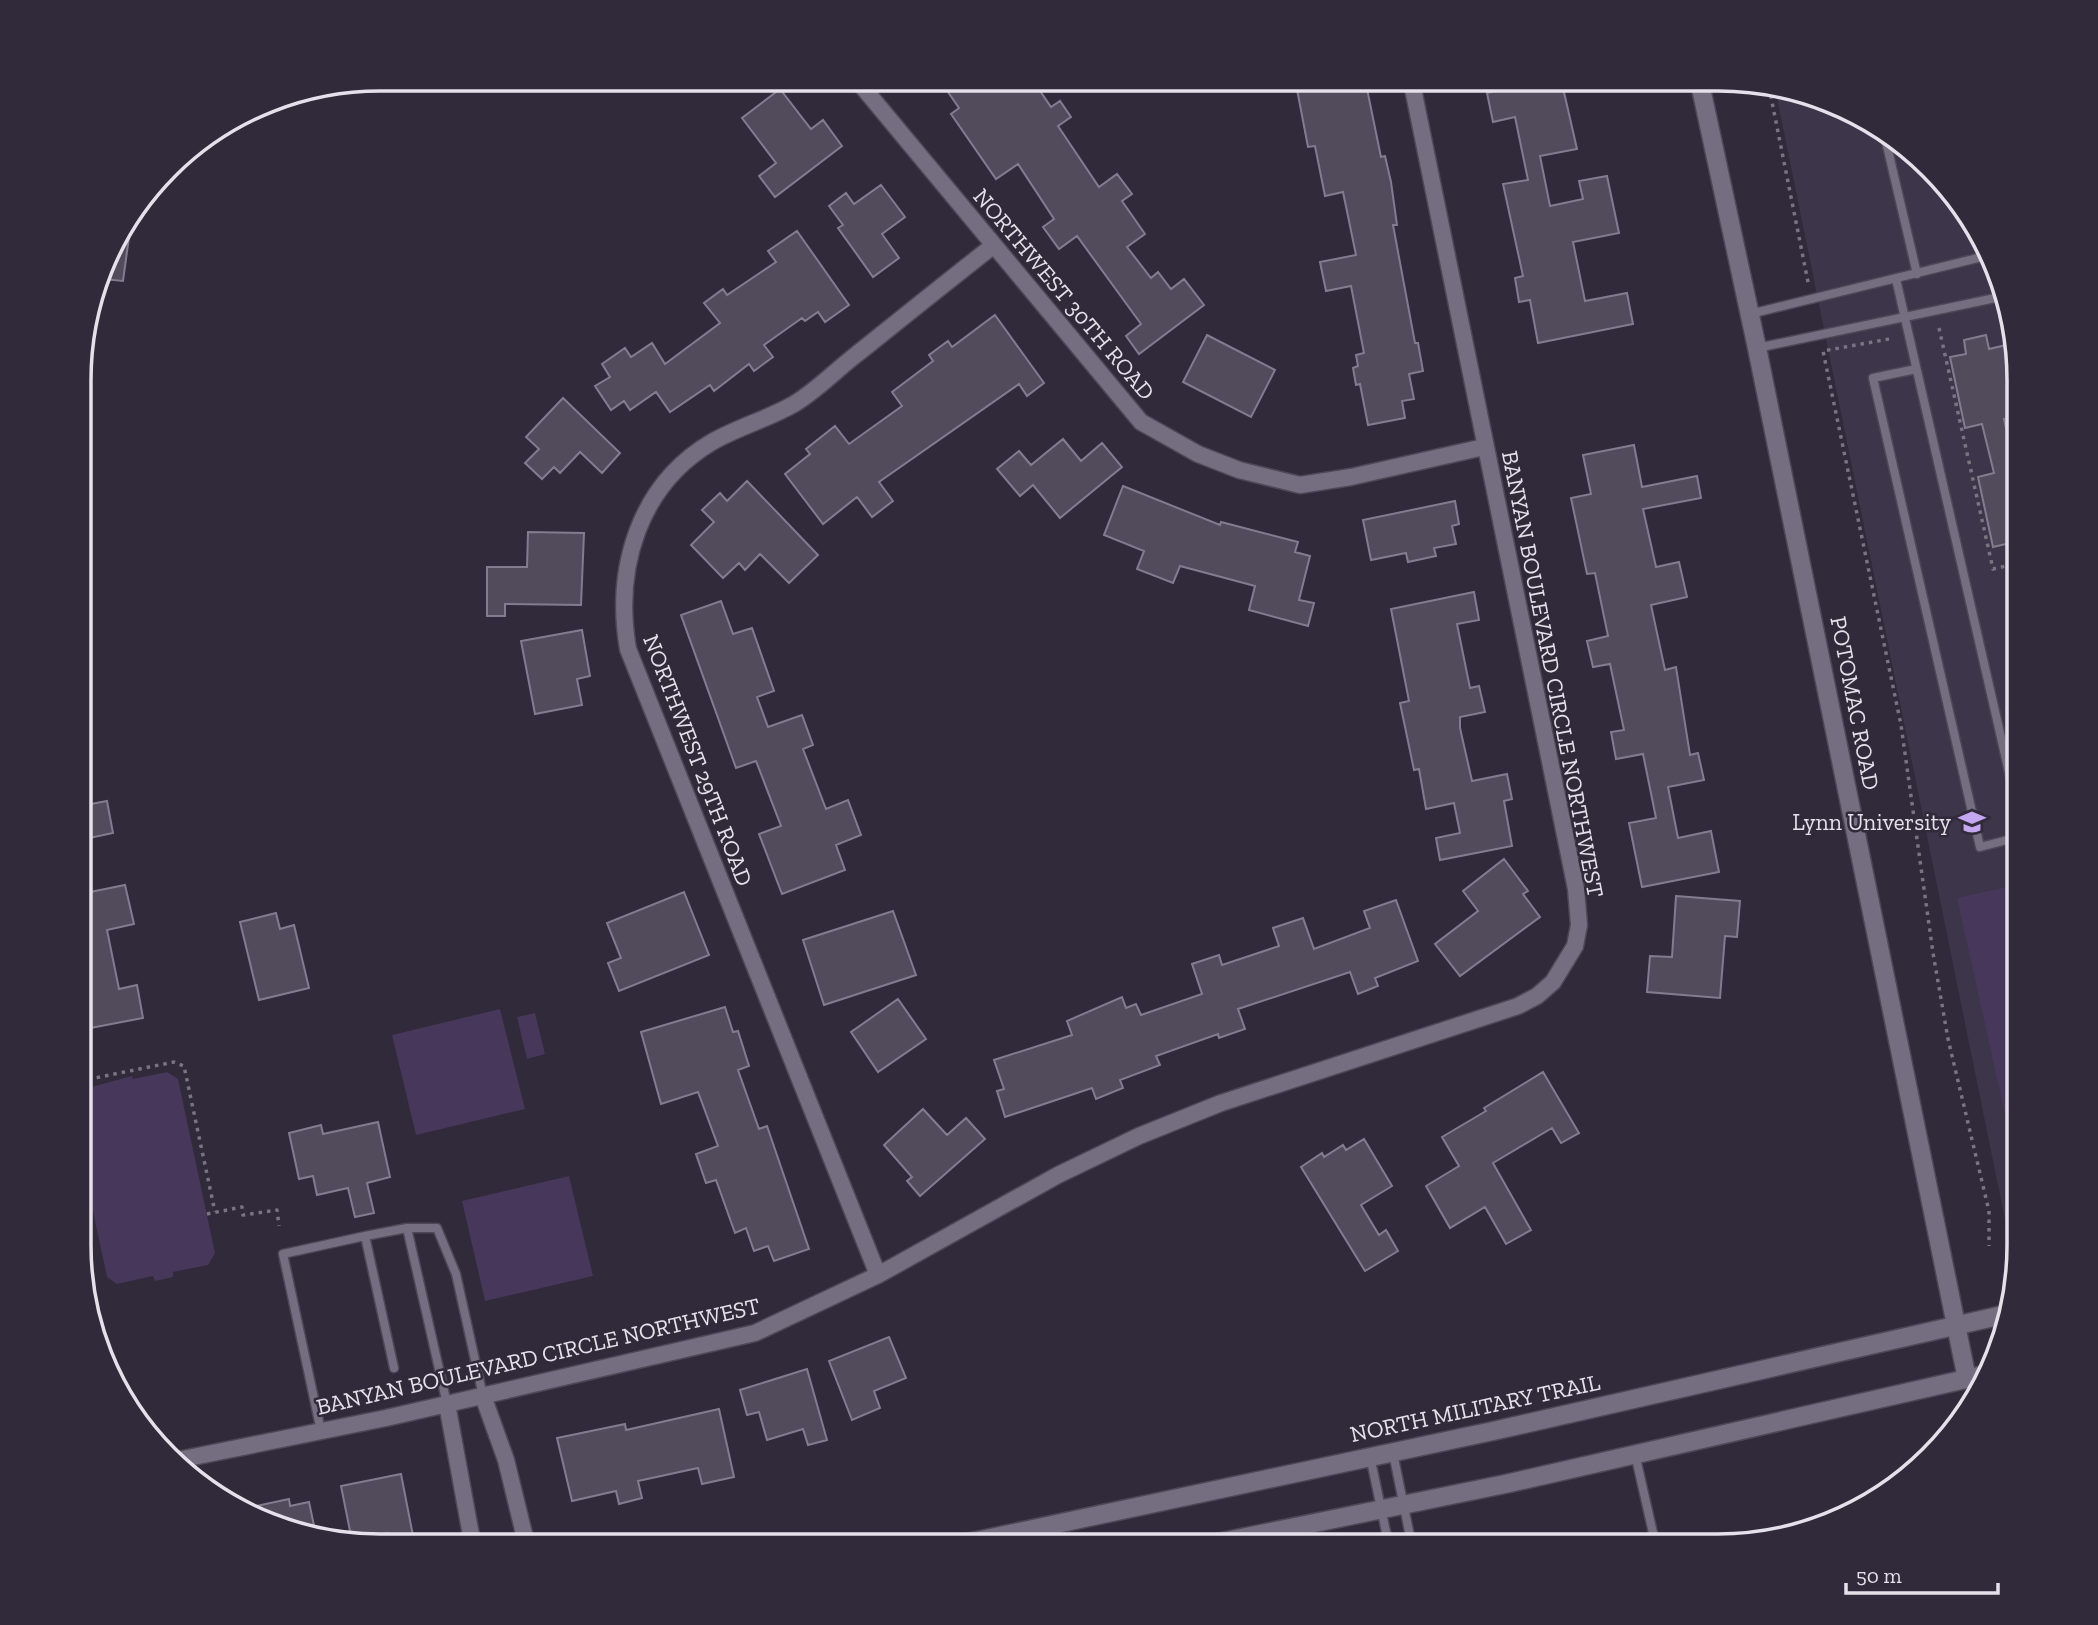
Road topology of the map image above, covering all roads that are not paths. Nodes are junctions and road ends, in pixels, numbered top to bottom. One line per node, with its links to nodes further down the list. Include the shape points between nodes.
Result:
1 (866, 91): 5 (street, NORTHWEST 30TH ROAD)
2 (1413, 91): 14 (street, BANYAN BOULEVARD CIRCLE NORTHWEST)
3 (1702, 91): 10 (main road, POTOMAC ROAD)
4 (1887, 146): 7 (lane)
5 (994, 245): 14 (street, NORTHWEST 30TH ROAD, via 1141,422 1198,454 1300,485); 19 (street, NORTHWEST 29TH ROAD, via 795,403 714,441 685,460 644,515 624,580 628,649)
6 (1980, 258): 7 (lane)
7 (1917, 274): 8 (lane)
8 (1896, 279): 10 (lane); 11 (lane)
9 (1995, 298): 11 (lane)
10 (1750, 314): 12 (main road, POTOMAC ROAD)
11 (1905, 316): 12 (lane); 13 (lane)
12 (1758, 348): 21 (main road, POTOMAC ROAD)
13 (1916, 369): 15 (lane); 16 (lane, via 1873,378 1980,847)
14 (1484, 447): 19 (street, BANYAN BOULEVARD CIRCLE NORTHWEST, via 1576,889 1579,925 1564,969 1541,992 1518,1006 1293,1078 1139,1136 1058,1175)
15 (2007, 764)
16 (2007, 840)
17 (407, 1228): 18 (lane); 25 (lane, via 437,1228 456,1274); 26 (lane)
18 (365, 1236): 22 (lane); 27 (lane, via 283,1254)
19 (878, 1275): 25 (street, BANYAN BOULEVARD CIRCLE NORTHWEST, via 755,1332)
20 (1998, 1316): 21 (main road, NORTH MILITARY TRAIL)
21 (1956, 1325): 23 (main road, POTOMAC ROAD); 28 (main road, NORTH MILITARY TRAIL)
22 (394, 1368)
23 (1975, 1376)
24 (1972, 1382): 29 (main road)
25 (483, 1396): 26 (street, BANYAN BOULEVARD CIRCLE NORTHWEST); 35 (street, via 506,1460)
26 (447, 1404): 27 (street, BANYAN BOULEVARD CIRCLE NORTHWEST); 34 (street)
27 (321, 1431): 31 (street, BANYAN BOULEVARD CIRCLE NORTHWEST)
28 (1393, 1451): 30 (main road, NORTH MILITARY TRAIL); 32 (lane)
29 (1635, 1454): 32 (main road); 40 (lane)
30 (1370, 1456): 33 (lane); 36 (main road, NORTH MILITARY TRAIL)
31 (185, 1458)
32 (1404, 1503): 33 (main road); 39 (lane)
33 (1380, 1508): 37 (main road); 38 (lane)
34 (471, 1534)
35 (524, 1534)
36 (1009, 1534)
37 (1258, 1534)
38 (1386, 1534)
39 (1410, 1534)
40 (1653, 1534)

